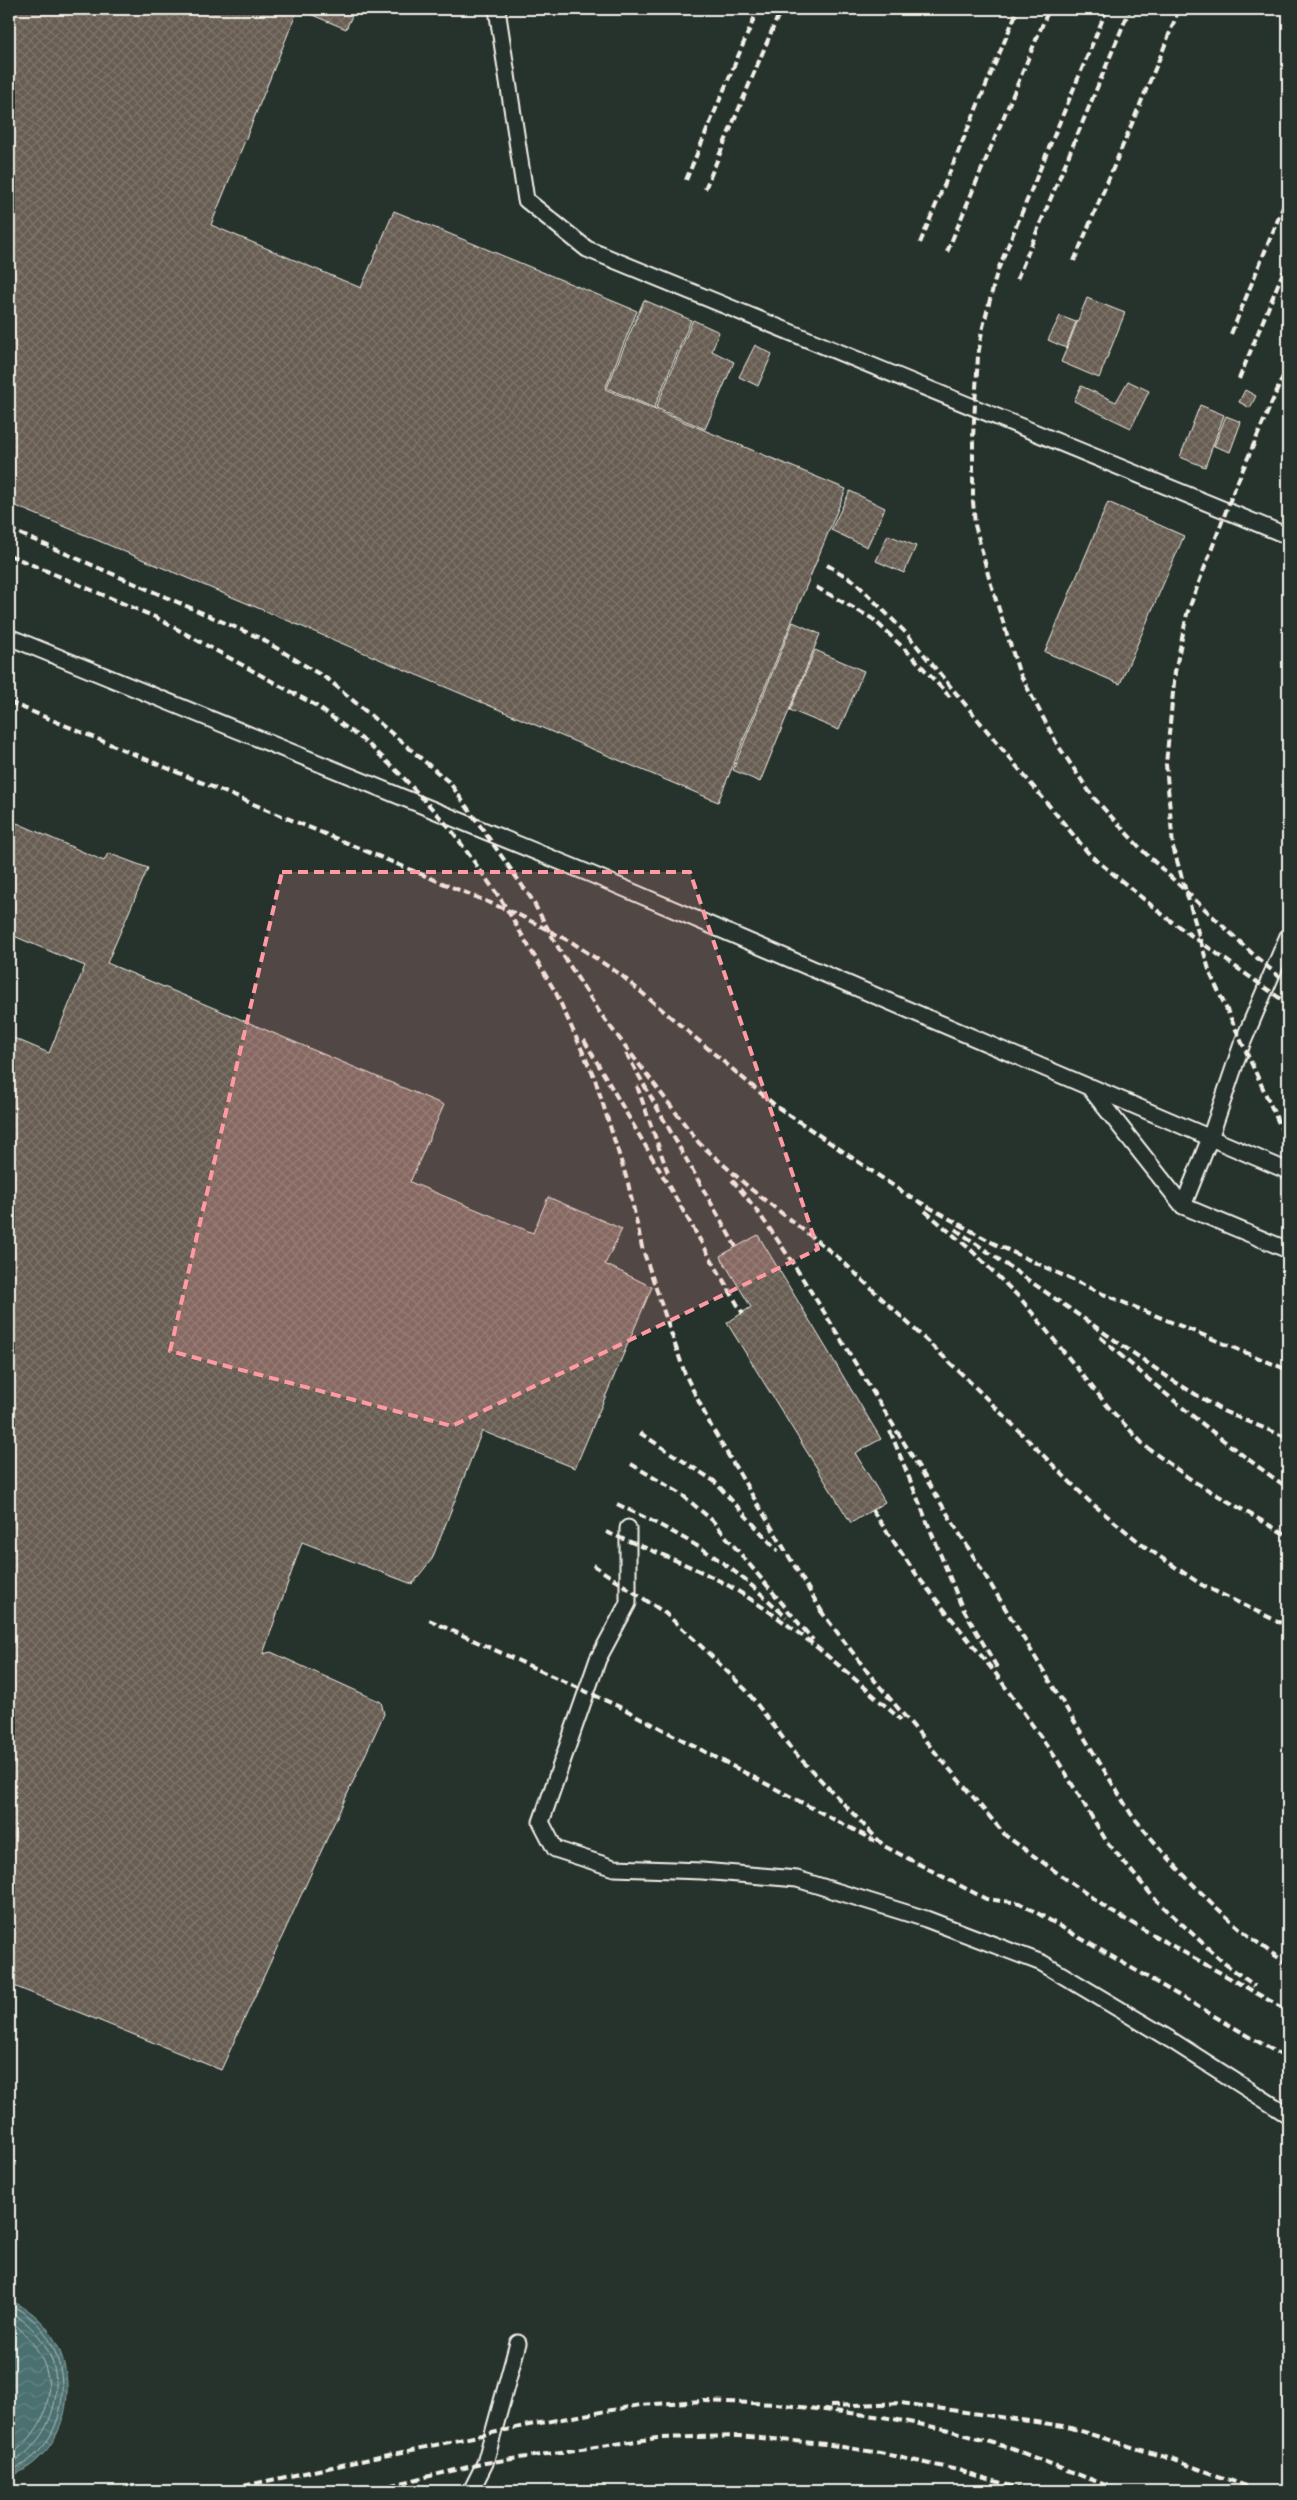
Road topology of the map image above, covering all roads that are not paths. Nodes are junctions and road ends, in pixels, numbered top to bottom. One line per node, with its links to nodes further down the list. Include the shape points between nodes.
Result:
1 (497, 9): 2 (lane, via 526,200 588,249)
2 (1288, 536)
3 (9, 637): 5 (lane, via 593,875)
4 (1288, 936): 6 (lane, via 1242,1044)
5 (1089, 1087): 6 (lane); 8 (lane)
6 (1210, 1138): 7 (lane); 8 (lane)
7 (1288, 1171)
8 (1183, 1206): 9 (lane)
9 (1288, 1250)
10 (628, 1528): 11 (lane, via 628,1603 598,1659 541,1822 555,1849 614,1868 797,1879 926,1919 1042,1963)
11 (1288, 2115)
12 (518, 2343): 13 (lane, via 486,2463)
13 (471, 2491)

